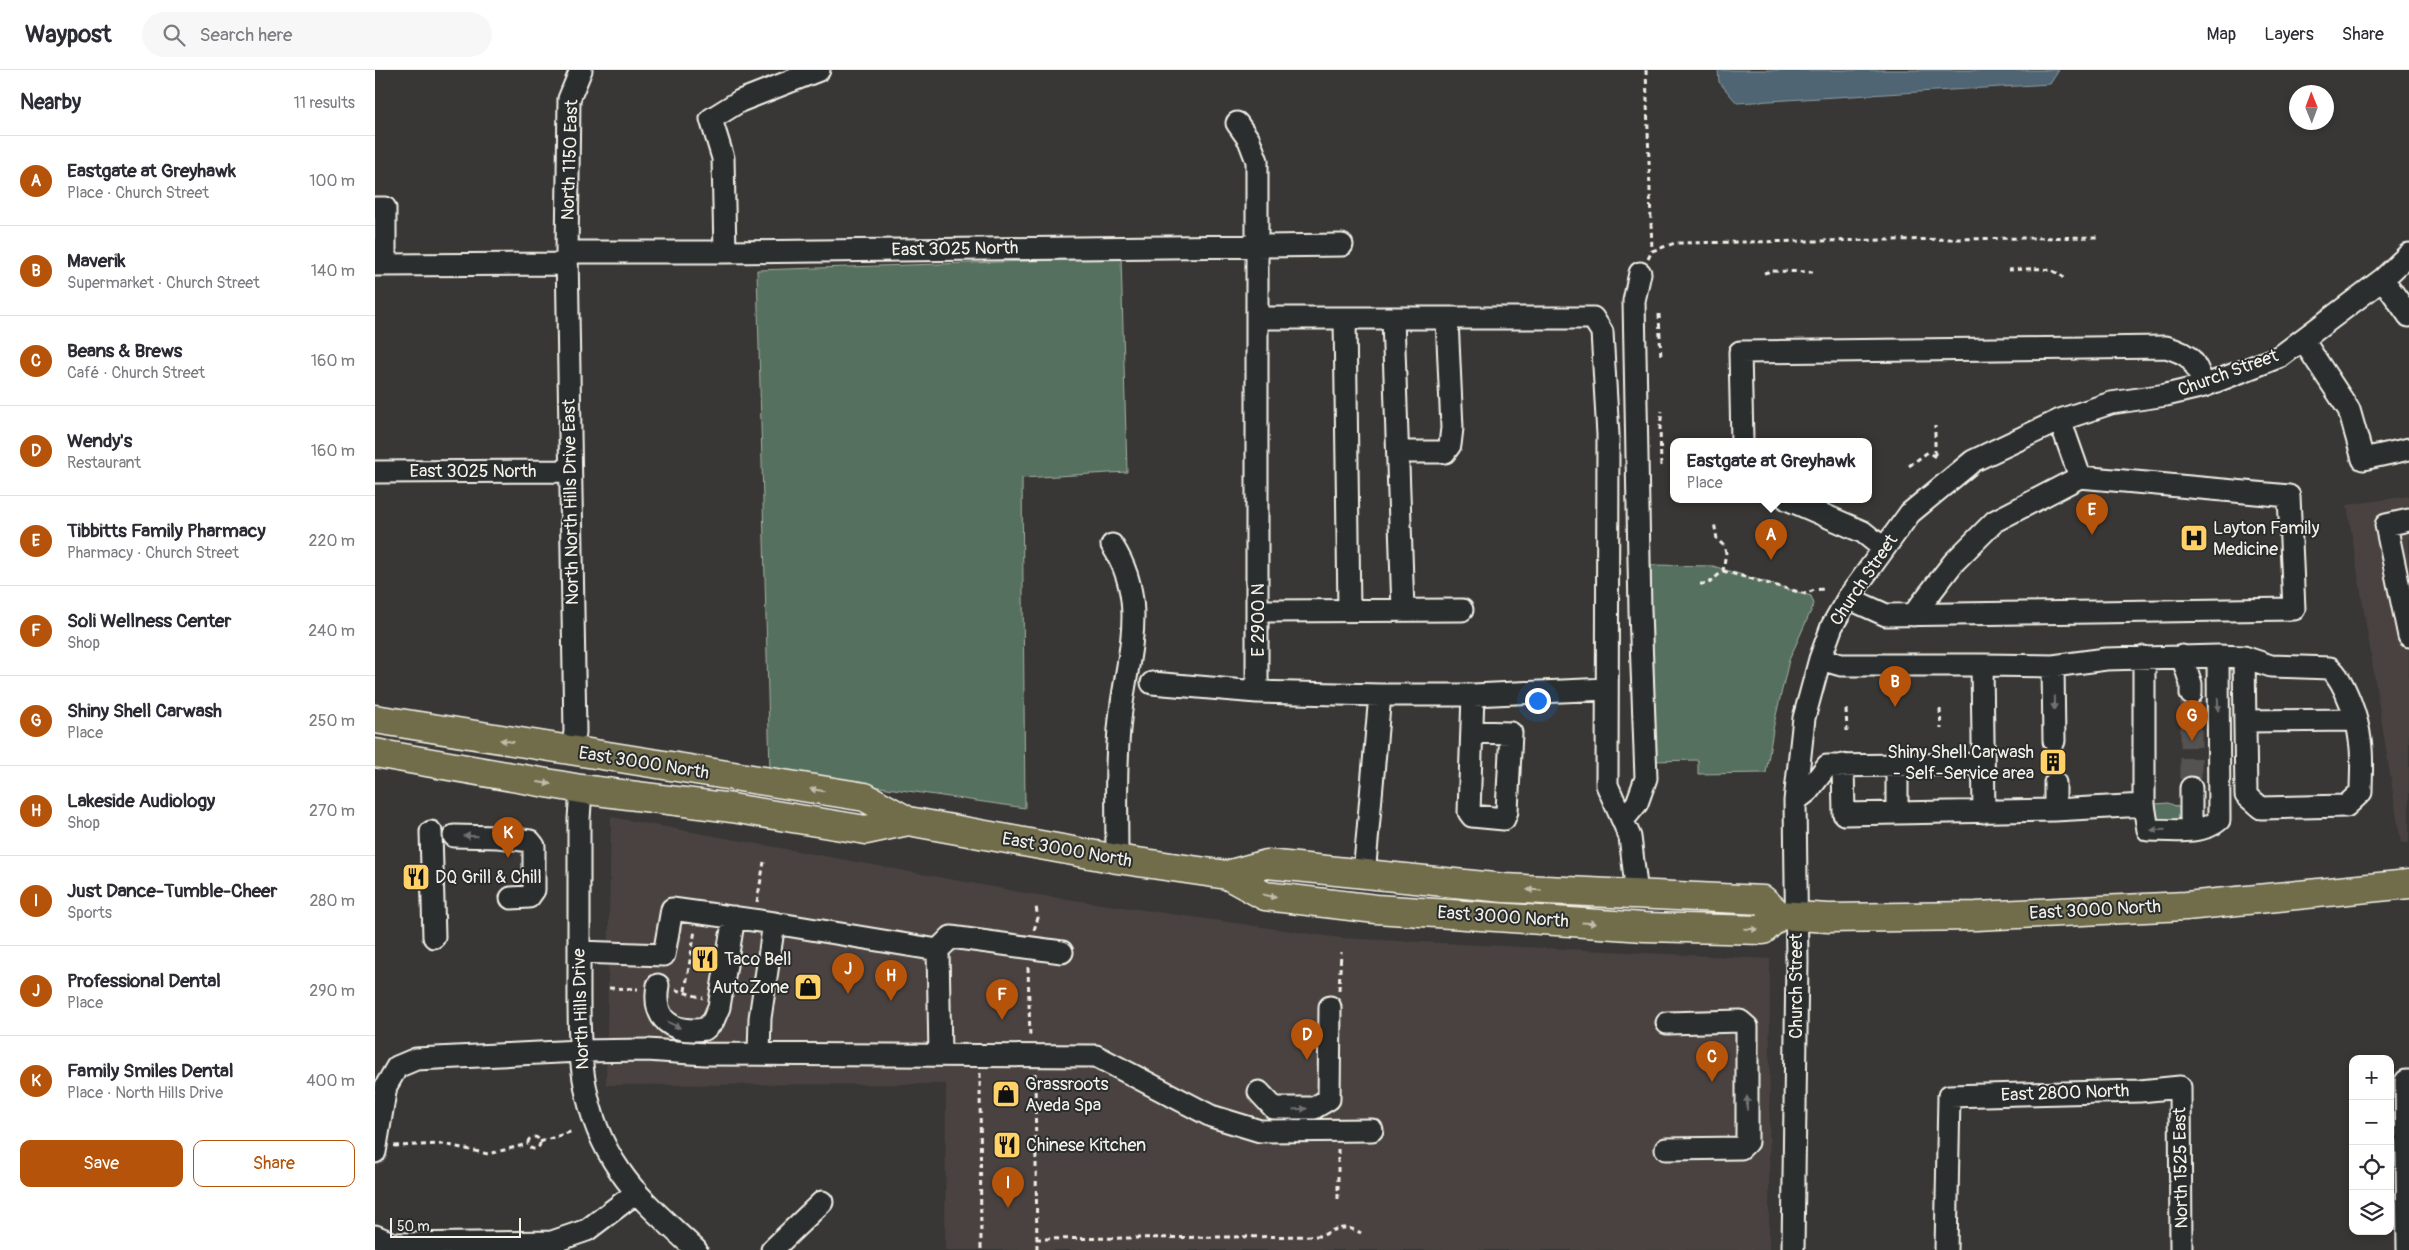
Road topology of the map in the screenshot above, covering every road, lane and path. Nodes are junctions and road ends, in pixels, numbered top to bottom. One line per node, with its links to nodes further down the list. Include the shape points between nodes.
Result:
1 (581, 70): 12 (street, North 1150 East, via 569,99)
2 (819, 70): 10 (street, via 740,101 711,119 723,158)
3 (1647, 70): 9 (path)
4 (1237, 123): 7 (street, E 2900 N, via 1249,140 1257,162)
5 (375, 208): 13 (street, via 385,208)
6 (2097, 238): 9 (path, via 1675,243)
7 (1259, 245): 8 (street, East 3025 North); 10 (street, East 3025 North); 22 (street, E 2900 N)
8 (1342, 245)
9 (1652, 251): 16 (path)
10 (725, 252): 12 (street, East 3025 North)
11 (2409, 254): 19 (street, Church Street)
12 (567, 258): 13 (street, East 3025 North); 37 (street, North North Hills Drive East)
13 (380, 265)
14 (2008, 270): 18 (path, via 2049,270 2058,272)
15 (1813, 272): 17 (path)
16 (1640, 273): 92 (street, via 1634,301 1646,778 1637,803)
17 (1764, 273)
18 (2063, 278)
19 (2383, 279): 21 (street); 26 (street, Church Street)
20 (1659, 314): 27 (path)
21 (2409, 316)
22 (1258, 318): 23 (street); 52 (street, E 2900 N)
23 (1345, 319): 24 (street); 49 (street)
24 (1393, 319): 25 (street); 34 (street)
25 (1447, 319): 34 (street, via 1453,428 1450,445 1445,452); 63 (street, via 1593,318 1602,332 1608,435)
26 (2303, 340): 28 (street, Church Street, via 2281,356); 33 (street, via 2349,410 2363,459)
27 (1661, 359)
28 (2204, 386): 30 (street, Church Street, via 2111,403); 32 (street, via 2185,352 2166,347 1740,352)
29 (1661, 411): 35 (path)
30 (2060, 420): 39 (street); 44 (street, Church Street, via 1973,461 1911,513)
31 (1935, 426): 36 (path, via 1936,456 1924,453)
32 (1742, 438)
33 (2409, 449)
34 (1397, 452): 50 (street)
35 (1661, 466)
36 (1909, 466)
37 (570, 471): 38 (street, East 3025 North); 78 (street, North North Hills Drive East, via 575,732)
38 (375, 472)
39 (2081, 477): 53 (street, via 1995,521 1954,562); 53 (street, via 2289,496 2294,609)
40 (1796, 503): 44 (street, via 1863,532)
41 (2409, 520): 54 (street, via 2387,525)
42 (1715, 522): 45 (path, via 1717,539 1725,552)
43 (1112, 545): 96 (street, via 1122,563 1132,599 1133,636 1120,717 1116,780)
44 (1883, 548): 48 (street, Church Street)
45 (1723, 571): 46 (path, via 1708,584); 47 (path, via 1806,594)
46 (1700, 584)
47 (1824, 589)
48 (1848, 598): 53 (street, via 1886,615); 59 (street, Church Street)
49 (1349, 610): 50 (street); 52 (street)
50 (1403, 610): 51 (street)
51 (1462, 610)
52 (1258, 611): 64 (street, E 2900 N)
53 (1913, 614)
54 (2409, 636)
55 (2182, 656): 56 (street); 57 (street); 65 (street)
56 (2218, 656): 58 (street); 93 (street, one-way to 93, via 2219,820 2209,827)
57 (2144, 657): 61 (street, via 2106,658); 87 (street)
58 (2244, 657): 71 (street, via 2271,666 2330,668 2336,673); 72 (street)
59 (1819, 659): 60 (street, via 1841,665); 86 (street, Church Street, via 1804,718)
60 (1982, 665): 61 (street); 80 (street)
61 (2053, 666): 77 (street, one-way to 77)
62 (1151, 683): 64 (street)
63 (1607, 689): 67 (street); 92 (street, via 1607,785)
64 (1257, 692): 66 (street)
65 (2191, 694)
66 (1380, 695): 67 (street); 99 (street)
67 (1473, 696): 75 (street)
68 (1941, 708): 73 (path)
69 (1846, 709): 74 (path)
70 (375, 719): 78 (main road, East 3000 North, one-way to 70)
71 (2356, 720): 72 (street); 72 (street, via 2361,740 2361,792 2346,806 2261,808 2246,795)
72 (2246, 721)
73 (1941, 729)
74 (1847, 731)
75 (1472, 732)
76 (375, 740): 78 (main road, via 545,764 559,762)
77 (2054, 740)
78 (572, 751): 91 (main road, East 3000 North, one-way to 78, via 865,797)
79 (375, 753): 85 (main road, East 3000 North, one-way to 85)
80 (1983, 764): 82 (street); 89 (street)
81 (1843, 765): 82 (street); 86 (street, via 1827,766 1808,791); 90 (street, via 1844,814)
82 (1897, 765): 90 (street)
83 (2055, 783): 88 (street)
84 (2191, 788): 93 (street, via 2191,818)
85 (581, 789): 91 (main road, East 3000 North, via 732,808 866,830); 112 (street, North Hills Drive)
86 (1795, 801): 105 (street, Church Street)
87 (2144, 805): 88 (street); 93 (street, one-way to 87, via 2148,830)
88 (2055, 810): 89 (street)
89 (1984, 812): 90 (street)
90 (1897, 813)
91 (898, 815): 96 (main road, East 3000 North)
92 (1623, 820): 101 (street, via 1630,837)
93 (2195, 829)
94 (431, 832): 109 (street)
95 (454, 836): 102 (street, one-way to 95, via 529,897 534,890 534,846 530,841)
96 (1117, 859): 98 (main road, East 3000 North)
97 (763, 862): 104 (path)
98 (1227, 875): 99 (main road, East 3000 North, via 1267,864); 105 (main road, East 3000 North, one-way to 105, via 1265,896 1376,909 1644,927 1763,930)
99 (1364, 875): 101 (main road, East 3000 North, one-way to 99, via 1504,888)
100 (2409, 884): 105 (main road, East 3000 North, via 2187,906 1976,916)
101 (1637, 894): 105 (main road, East 3000 North, via 1763,900)
102 (511, 898)
103 (1036, 907): 110 (path, via 1038,918)
104 (755, 910)
105 (1788, 916): 148 (street, Church Street)
106 (734, 917): 107 (street); 112 (street, via 672,909 664,955); 117 (street, one-way to 106, via 656,1004 661,1017 683,1029 705,1030 713,1022 719,1007)
107 (774, 923): 111 (street); 124 (street, via 760,1018)
108 (696, 924): 118 (path)
109 (434, 937)
110 (1033, 938)
111 (938, 950): 113 (street, via 951,936); 125 (street)
112 (579, 952): 123 (street, North Hills Drive)
113 (1062, 952)
114 (1341, 952): 120 (path)
115 (1028, 964): 122 (path)
116 (609, 988): 117 (path)
117 (656, 988): 118 (path)
118 (685, 992): 119 (path)
119 (707, 999)
120 (1334, 1000): 130 (street, one-way to 120, via 1273,1108 1314,1108 1329,1099)
121 (1667, 1022): 137 (street, one-way to 121, via 1741,1148 1747,1142 1747,1027 1740,1021)
122 (1031, 1042)
123 (580, 1051): 124 (street); 136 (street, via 416,1059 397,1067 385,1086); 138 (street, North Hills Drive, via 584,1086 596,1126 620,1171)
124 (759, 1054): 125 (street)
125 (940, 1055): 131 (street, via 1096,1056 1211,1116 1260,1131)
126 (979, 1068): 146 (path)
127 (1035, 1068): 143 (path)
128 (2408, 1081): 151 (street)
129 (2180, 1087): 149 (street, East 2800 North, via 1949,1096); 150 (street, North 1525 East)
130 (1259, 1092)
131 (1371, 1130)
132 (573, 1131): 133 (path)
133 (540, 1142): 134 (path, via 537,1149); 134 (path, via 539,1138 533,1137)
134 (528, 1144): 136 (path, via 488,1154 444,1144)
135 (1338, 1145): 139 (path)
136 (383, 1149)
137 (1666, 1149)
138 (637, 1192): 142 (street, via 587,1230 552,1242 394,1244); 144 (street, North Hills Drive)
139 (1338, 1199)
140 (822, 1202): 145 (street)
141 (1361, 1233): 143 (path, via 1338,1227 1322,1236)
142 (375, 1236)
143 (1036, 1239): 147 (path)
144 (696, 1250)
145 (772, 1250)
146 (981, 1250)
147 (1037, 1250)
148 (1793, 1250)
149 (1947, 1250)
150 (2181, 1250)
151 (2408, 1250)

